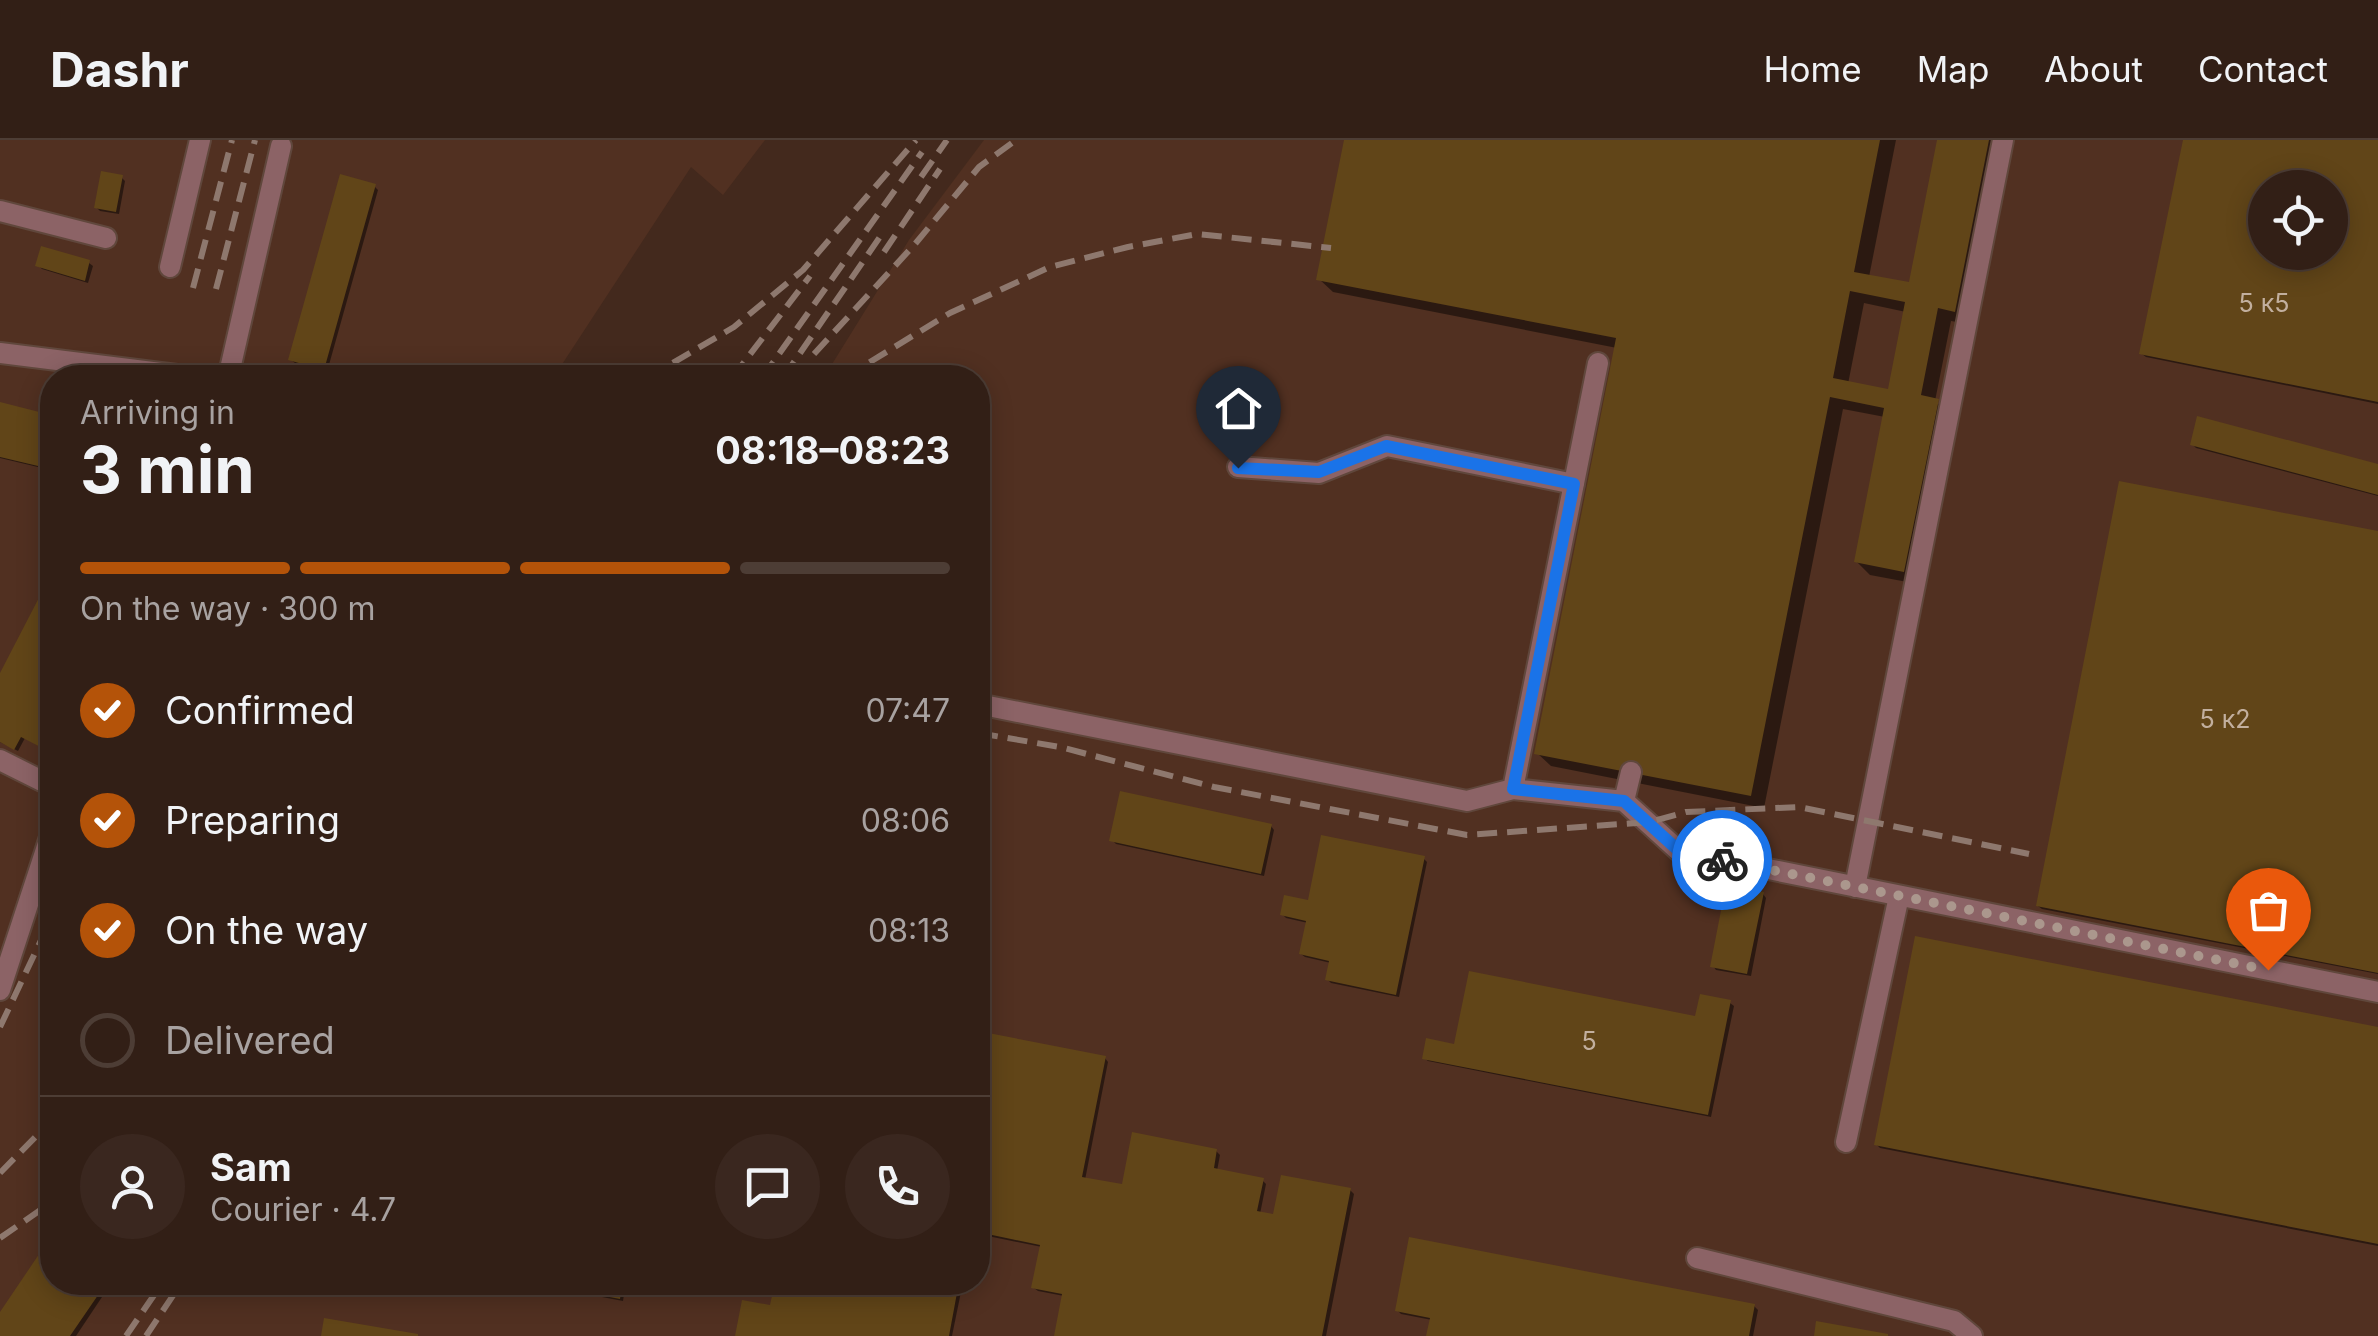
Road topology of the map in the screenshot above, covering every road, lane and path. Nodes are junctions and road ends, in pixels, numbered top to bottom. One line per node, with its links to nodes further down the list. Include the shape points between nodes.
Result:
1 (200, 140): 6 (lane)
2 (2003, 140): 20 (lane)
3 (281, 146): 10 (lane)
4 (0, 211): 5 (lane)
5 (106, 238)
6 (170, 267)
7 (0, 354): 9 (lane)
8 (1598, 363): 12 (lane)
9 (92, 365)
10 (231, 365)
11 (1238, 468): 12 (lane, via 1319,472 1386,446)
12 (1574, 484): 17 (lane)
13 (990, 706): 17 (lane, via 1467,801)
14 (0, 760): 16 (lane)
15 (1631, 772): 18 (lane)
16 (40, 780)
17 (1513, 789): 18 (lane)
18 (1624, 801): 20 (lane, via 1679,851)
19 (40, 868): 22 (lane)
20 (1855, 887): 21 (lane)
21 (1899, 896): 23 (lane); 24 (lane)
22 (0, 990)
23 (2378, 992)
24 (1846, 1142)
25 (1698, 1258): 26 (lane, via 1954,1321)
26 (1972, 1336)

